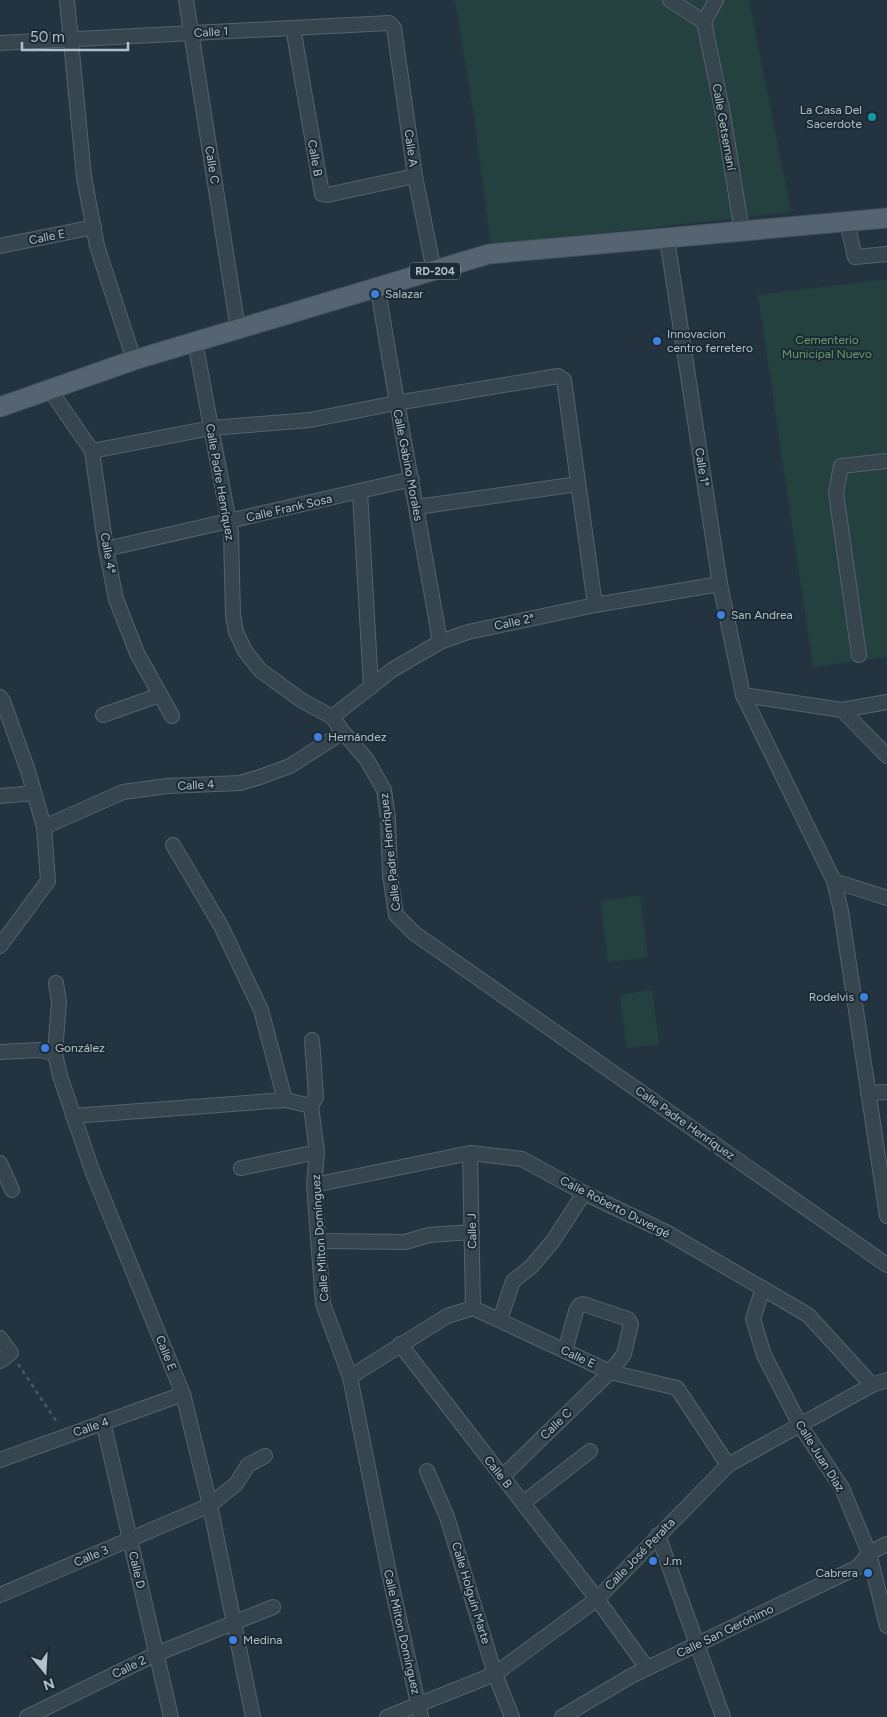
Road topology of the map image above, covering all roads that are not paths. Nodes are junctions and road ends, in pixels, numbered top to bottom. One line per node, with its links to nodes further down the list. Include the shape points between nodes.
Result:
1 (67, 0): 9 (street)
2 (186, 0): 8 (street, Calle C)
3 (670, 0): 5 (street)
4 (716, 0): 5 (street)
5 (704, 22): 15 (street, Calle Getsemaní)
6 (392, 25): 7 (street, Calle 1); 11 (street, Calle A)
7 (293, 28): 8 (street, Calle 1); 11 (street, Calle B, via 322,194)
8 (192, 33): 9 (street, Calle 1); 21 (street, Calle C)
9 (71, 39): 10 (street, Calle 1); 14 (street, via 84,177)
10 (0, 43)
11 (415, 176): 19 (street, Calle A)
12 (887, 218): 13 (main road, RD-204)
13 (847, 222): 15 (main road, RD-204); 18 (street, via 855,257)
14 (94, 227): 17 (street, Calle E); 23 (street, via 97,246)
15 (742, 232): 16 (main road, RD-204)
16 (667, 239): 19 (main road, RD-204, via 490,254); 36 (street, Calle 1ª)
17 (0, 246)
18 (887, 254)
19 (434, 271): 20 (main road, RD-204)
20 (378, 288): 21 (main road, RD-204); 25 (street, Calle Gabino Morales)
21 (238, 329): 22 (main road, RD-204)
22 (195, 342): 23 (main road, RD-204); 27 (street, Calle Padre Henríquez)
23 (134, 360): 24 (main road, RD-204)
24 (50, 390): 26 (main road, RD-204); 28 (street, Calle 4ª)
25 (396, 403): 27 (street, via 310,420); 30 (street, Calle Gabino Morales); 31 (street, via 558,376 564,380)
26 (0, 407)
27 (211, 428): 28 (street); 34 (street, Calle Padre Henríquez)
28 (92, 451): 35 (street, Calle 4ª)
29 (887, 461): 39 (street, via 841,466 836,493)
30 (412, 480): 32 (street, Calle Frank Sosa); 33 (street, Calle Gabino Morales)
31 (578, 484): 33 (street); 37 (street)
32 (360, 492): 34 (street, Calle Frank Sosa); 40 (street)
33 (417, 507): 38 (street, Calle Gabino Morales)
34 (229, 522): 35 (street, Calle Frank Sosa); 48 (street, Calle Padre Henríquez, via 232,533 233,615 236,632 245,651 260,670 301,700)
35 (106, 549): 41 (street, Calle 4ª, via 116,599 137,653)
36 (720, 584): 37 (street, Calle 2ª); 42 (street, Calle 1ª)
37 (595, 604): 38 (street, Calle 2ª, via 468,632)
38 (440, 642): 40 (street, Calle 2ª, via 392,670)
39 (859, 654)
40 (371, 687): 48 (street, Calle 2ª)
41 (160, 695): 46 (street); 47 (street, Calle 4ª)
42 (743, 695): 45 (street); 55 (street, Calle 1ª)
43 (0, 697): 51 (street)
44 (887, 702): 45 (street)
45 (842, 710): 50 (street)
46 (103, 715)
47 (172, 716)
48 (332, 717): 49 (street, Calle Padre Henríquez)
49 (343, 732): 53 (street, Calle 4, via 290,766 260,777 240,782 123,792); 77 (street, Calle Padre Henríquez, via 367,760 384,790 396,915 414,933)
50 (887, 756)
51 (34, 793): 52 (street); 53 (street)
52 (0, 796)
53 (44, 827): 57 (street, via 48,881)
54 (174, 845): 64 (street, via 221,926 261,1010)
55 (834, 881): 56 (street); 63 (street, Calle 1ª)
56 (887, 898)
57 (0, 946)
58 (56, 984): 61 (street, via 59,1002)
59 (312, 1040): 65 (street, Calle Milton Domínguez, via 316,1097)
60 (0, 1052): 61 (street, via 39,1050)
61 (55, 1053): 66 (street, Calle E)
62 (887, 1092): 63 (street)
63 (868, 1093): 74 (street, Calle 1ª)
64 (285, 1100): 65 (street); 66 (street)
65 (311, 1106): 67 (street, Calle Milton Domínguez)
66 (73, 1116): 89 (street, Calle E, via 92,1173)
67 (317, 1152): 70 (street); 71 (street, Calle Milton Domínguez)
68 (470, 1154): 71 (street, Calle Roberto Duvergé); 73 (street, Calle Roberto Duvergé, via 522,1159); 75 (street, Calle J)
69 (0, 1163): 72 (street)
70 (240, 1168)
71 (314, 1185): 76 (street, Calle Milton Domínguez)
72 (12, 1190)
73 (584, 1193): 78 (street, Calle Roberto Duvergé, via 666,1232); 80 (street, via 553,1241 531,1267 513,1281)
74 (887, 1216)
75 (472, 1232): 76 (street, via 405,1242); 79 (street, Calle J)
76 (319, 1241): 86 (street, Calle Milton Domínguez, via 324,1304)
77 (887, 1265)
78 (763, 1288): 88 (street, Calle Roberto Duvergé, via 808,1315); 91 (street, Calle Juan Díaz, via 753,1319 764,1355)
79 (473, 1308): 80 (street, Calle E); 82 (street, via 447,1316)
80 (500, 1320): 83 (street, Calle E)
81 (0, 1338): 84 (street)
82 (400, 1344): 86 (street); 97 (street, Calle B)
83 (565, 1351): 85 (street, Calle E); 85 (street, Calle C, via 579,1306 583,1304 628,1319 632,1324 624,1354)
84 (6, 1357)
85 (610, 1372): 95 (street, Calle E, via 677,1388); 97 (street, Calle C)
86 (350, 1377): 113 (street, Calle Milton Domínguez)
87 (887, 1380): 88 (street, Calle José Peralta)
88 (872, 1385): 91 (street, Calle José Peralta)
89 (183, 1394): 90 (street, Calle 4); 99 (street, Calle E)
90 (103, 1422): 94 (street, Calle 4); 101 (street, Calle D)
91 (800, 1425): 95 (street, Calle José Peralta); 103 (street, Calle Juan Díaz, via 842,1488)
92 (590, 1451): 98 (street)
93 (265, 1456): 99 (street, Calle 3, via 248,1465 236,1484)
94 (0, 1460)
95 (728, 1465): 100 (street, Calle José Peralta)
96 (427, 1470): 112 (street, Calle Holguín Marte, via 447,1517)
97 (502, 1477): 98 (street, Calle B)
98 (523, 1504): 105 (street, Calle B)
99 (210, 1505): 101 (street, Calle 3); 107 (street, Calle E)
100 (658, 1535): 105 (street, Calle José Peralta); 109 (street)
101 (130, 1539): 104 (street, Calle 3); 110 (street, Calle D)
102 (887, 1544): 103 (street, Calle San Gerónimo)
103 (869, 1553): 108 (street, Calle Juan Díaz); 109 (street, Calle San Gerónimo, via 858,1567)
104 (0, 1595)
105 (597, 1599): 111 (street, Calle B); 112 (street, Calle José Peralta)
106 (273, 1607): 107 (street, Calle 2)
107 (234, 1623): 110 (street, Calle 2); 116 (street, Calle E)
108 (887, 1626)
109 (696, 1645): 111 (street, Calle San Gerónimo); 120 (street)
110 (156, 1654): 114 (street, Calle 2); 115 (street, Calle D)
111 (647, 1668): 119 (street, Calle San Gerónimo)
112 (496, 1674): 113 (street, Calle José Peralta); 118 (street, Calle Holguín Marte)
113 (420, 1711): 117 (street, Calle José Peralta)
114 (27, 1717)
115 (171, 1717)
116 (253, 1717)
117 (387, 1717)
118 (512, 1717)
119 (562, 1717)
120 (723, 1717)

